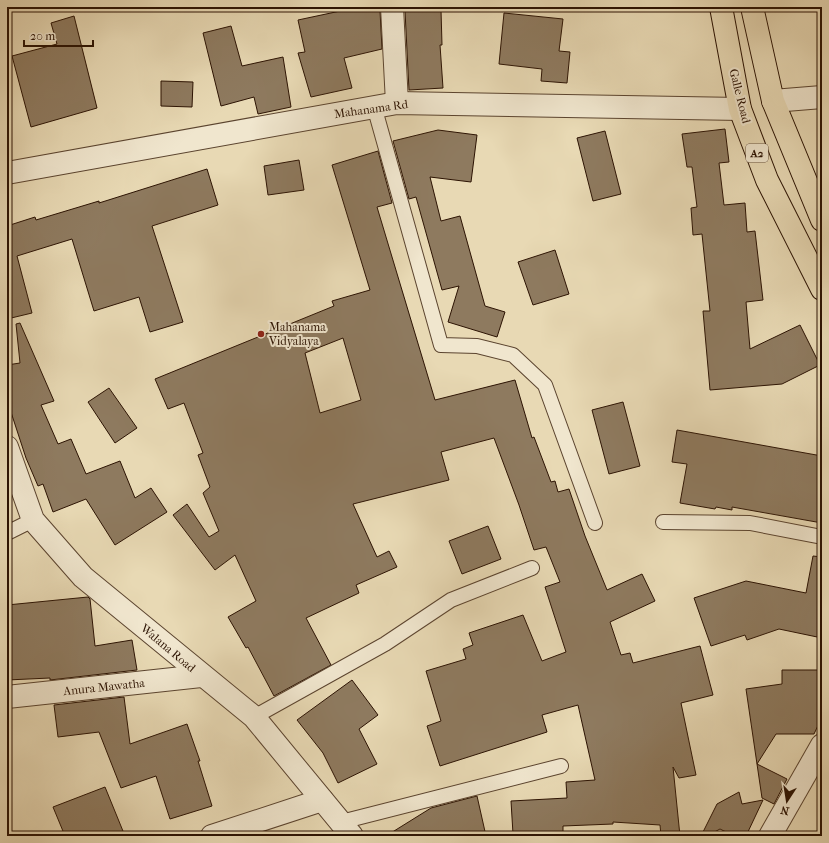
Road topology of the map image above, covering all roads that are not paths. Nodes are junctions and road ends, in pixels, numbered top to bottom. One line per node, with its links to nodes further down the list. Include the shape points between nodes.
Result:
1 (392, 7): 6 (street)
2 (721, 7): 8 (highway, Galle Road / A2)
3 (752, 7): 5 (highway)
4 (822, 98): 5 (street)
5 (773, 101): 8 (highway); 10 (highway)
6 (397, 103): 7 (street, Mahanama Rd); 8 (street, Mahanama Rd)
7 (374, 106): 9 (street, Mahanama Rd); 15 (lane, via 441,345 477,346 513,355 545,385)
8 (740, 109): 11 (highway, Galle Road / A2, via 767,180)
9 (7, 173)
10 (822, 220)
11 (822, 289)
12 (7, 446): 13 (street, Walana Road)
13 (33, 520): 16 (lane); 19 (street, Walana Road, via 83,577)
14 (662, 522): 17 (lane, via 750,523)
15 (594, 523)
16 (7, 532)
17 (822, 537)
18 (532, 568): 21 (lane, via 451,600 384,644)
19 (201, 676): 20 (street, Anura Mawatha); 21 (street, Walana Road)
20 (7, 698)
21 (254, 717): 24 (street, Walana Road)
22 (822, 745): 27 (street)
23 (561, 766): 25 (lane)
24 (322, 800): 25 (street, Walana Road); 26 (street)
25 (346, 829)
26 (212, 836)
27 (770, 836)

